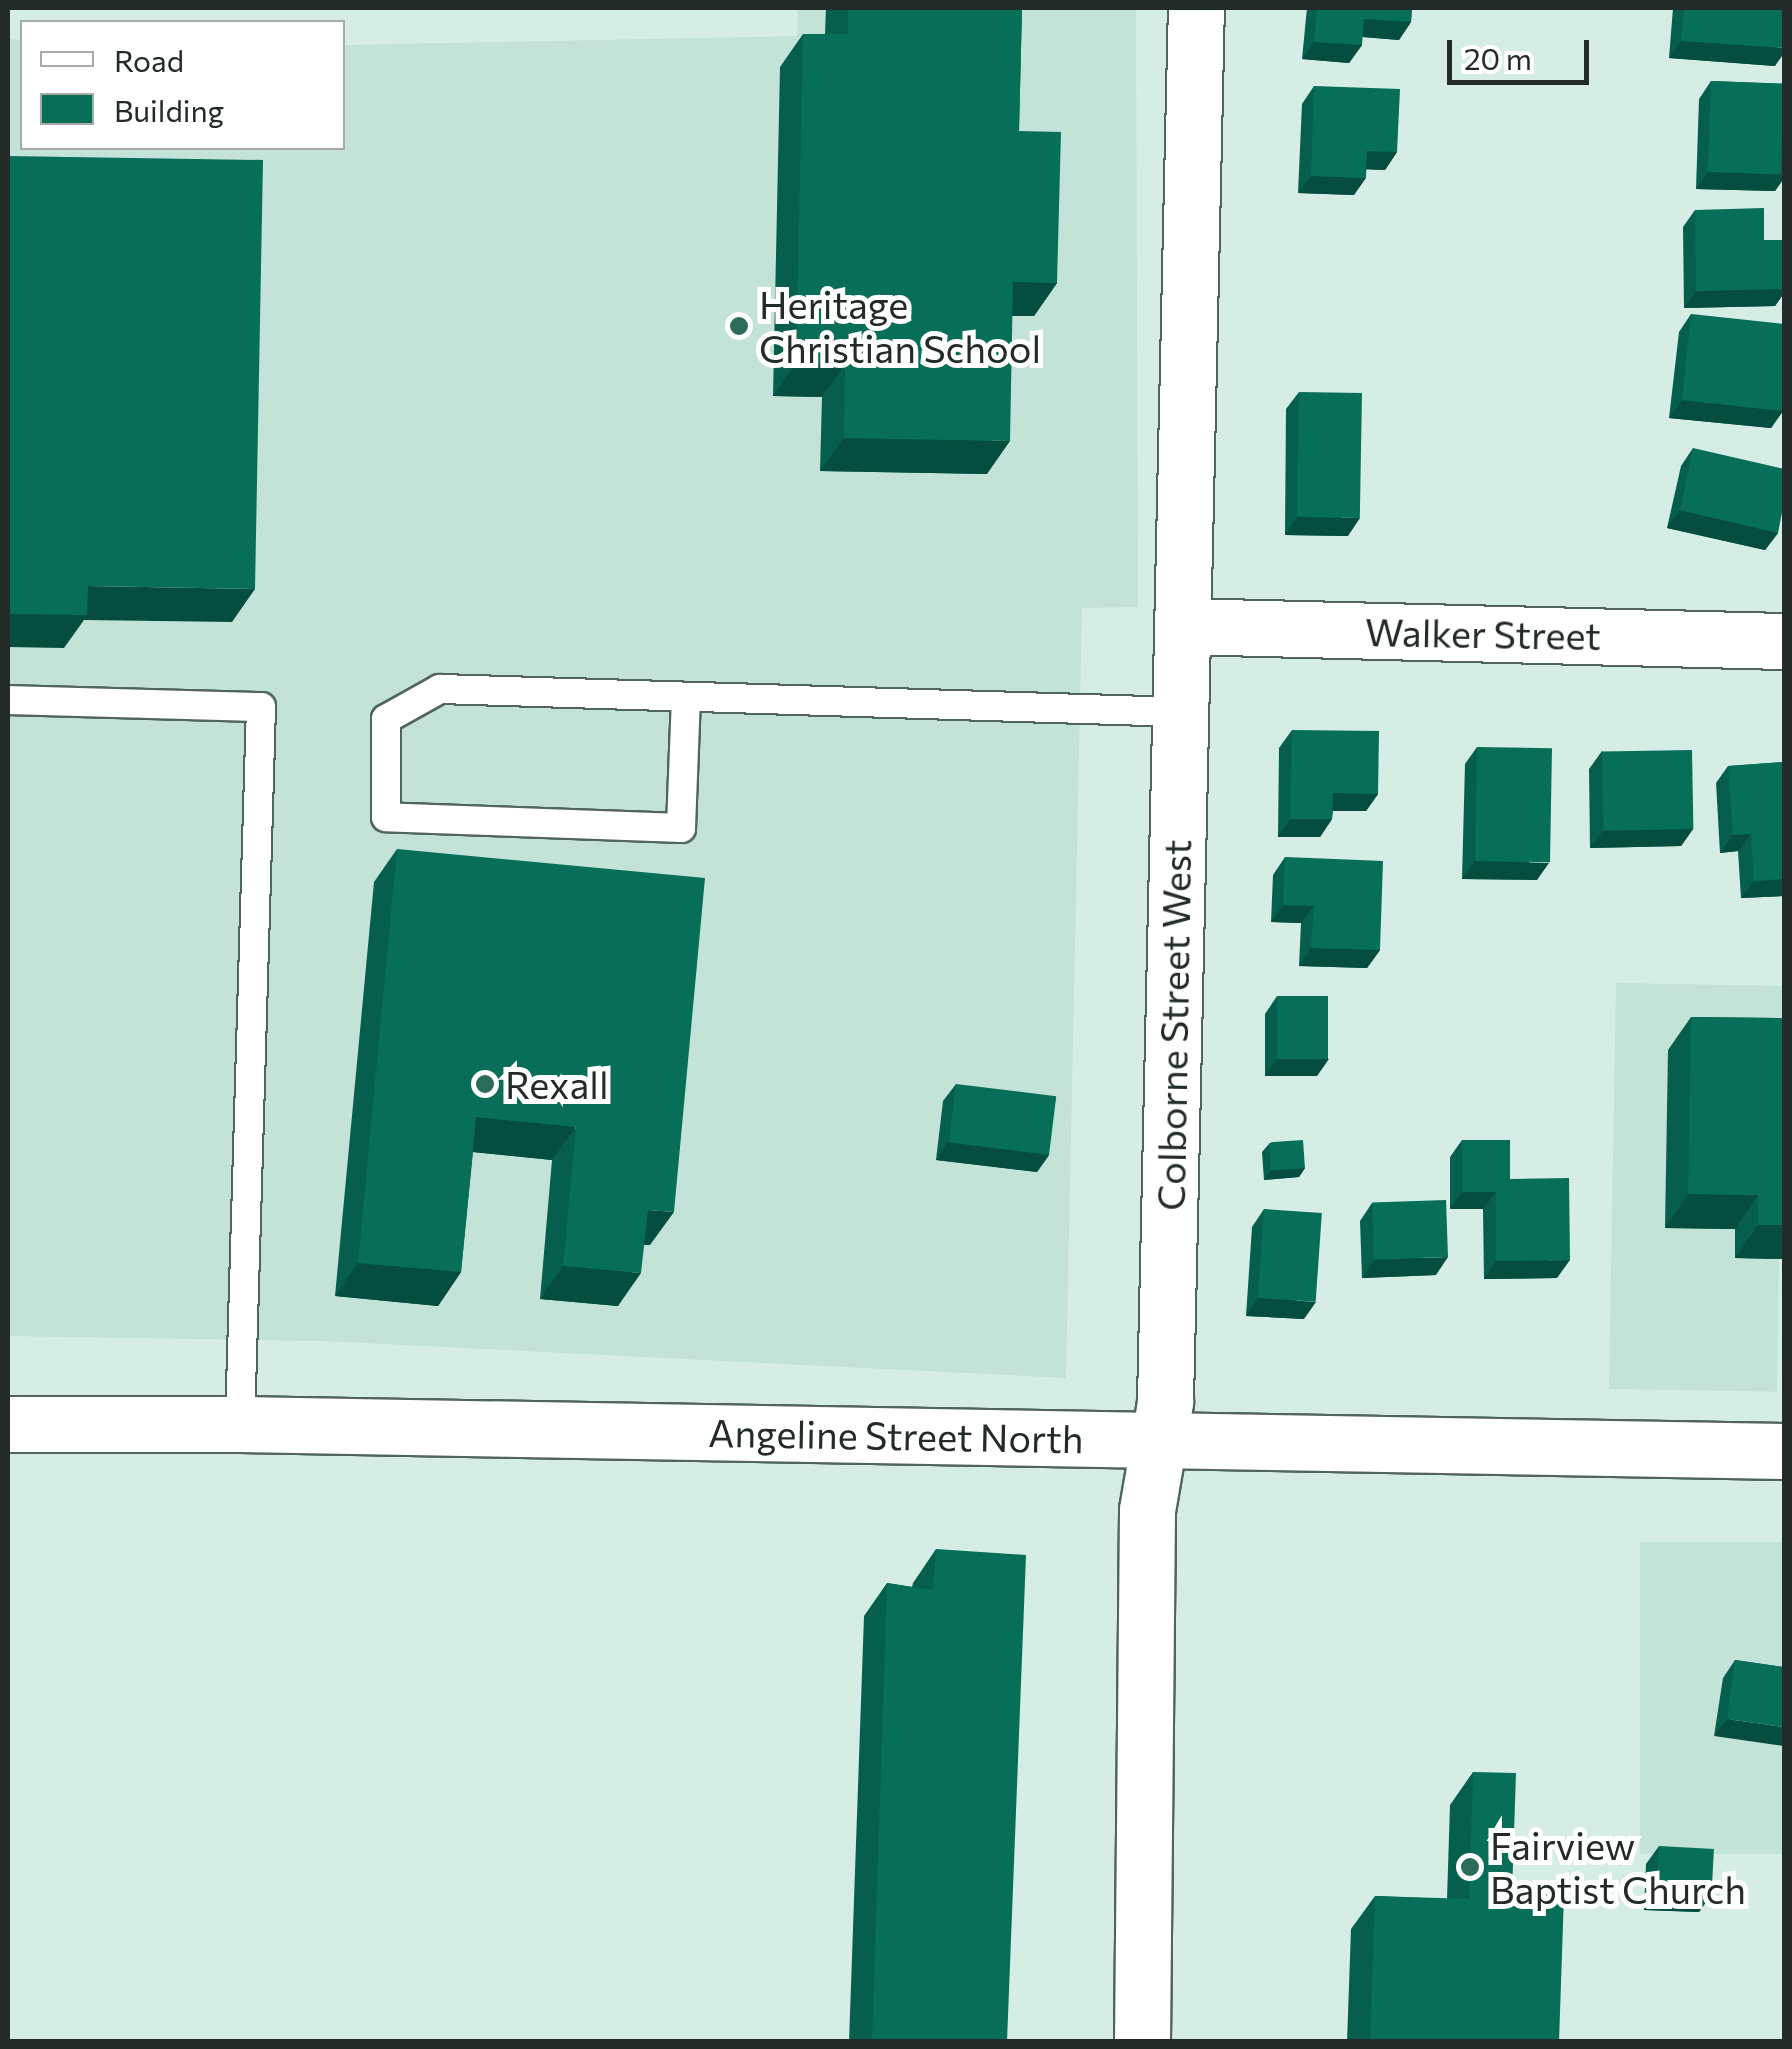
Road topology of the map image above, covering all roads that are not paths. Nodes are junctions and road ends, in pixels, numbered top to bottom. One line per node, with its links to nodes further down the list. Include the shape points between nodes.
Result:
1 (1196, 8): 2 (main road, Colborne Street West)
2 (1182, 626): 3 (main road, Walker Street); 6 (main road, Colborne Street West)
3 (1784, 641)
4 (686, 697): 4 (lane, via 440,689 386,718 386,817 681,828); 6 (lane)
5 (8, 700): 8 (lane, via 261,707)
6 (1180, 712): 9 (main road, Colborne Street West)
7 (8, 1424): 8 (main road, Angeline Street North)
8 (240, 1424): 9 (main road, Angeline Street North)
9 (1159, 1440): 10 (main road, Angeline Street North); 11 (main road, Colborne Street West, via 1147,1510)
10 (1784, 1451)
11 (1142, 2042)

